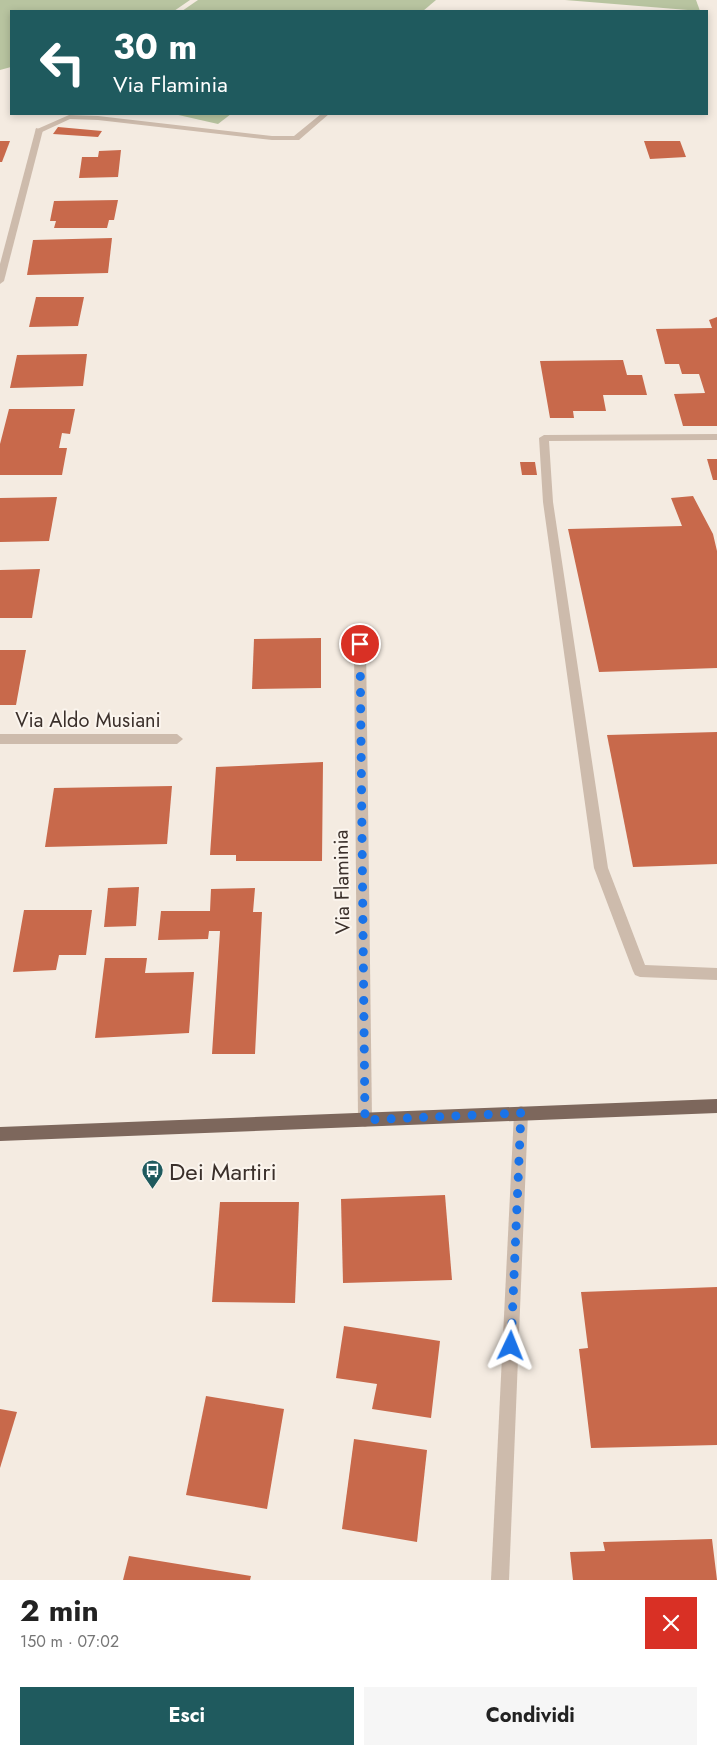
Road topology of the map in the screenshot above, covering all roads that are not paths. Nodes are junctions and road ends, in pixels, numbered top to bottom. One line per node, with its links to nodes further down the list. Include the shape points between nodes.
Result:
1 (324, 115): 2 (street, via 296,138 68,117 39,130)
2 (0, 281)
3 (717, 437): 7 (street, via 544,438 548,502 601,868 640,971)
4 (360, 644): 10 (street, Via Flaminia)
5 (0, 739): 6 (street, Via Aldo Musiani)
6 (177, 739)
7 (717, 974)
8 (717, 1106): 9 (main road)
9 (521, 1113): 10 (main road); 12 (street)
10 (365, 1120): 11 (main road)
11 (0, 1134)
12 (500, 1580)

